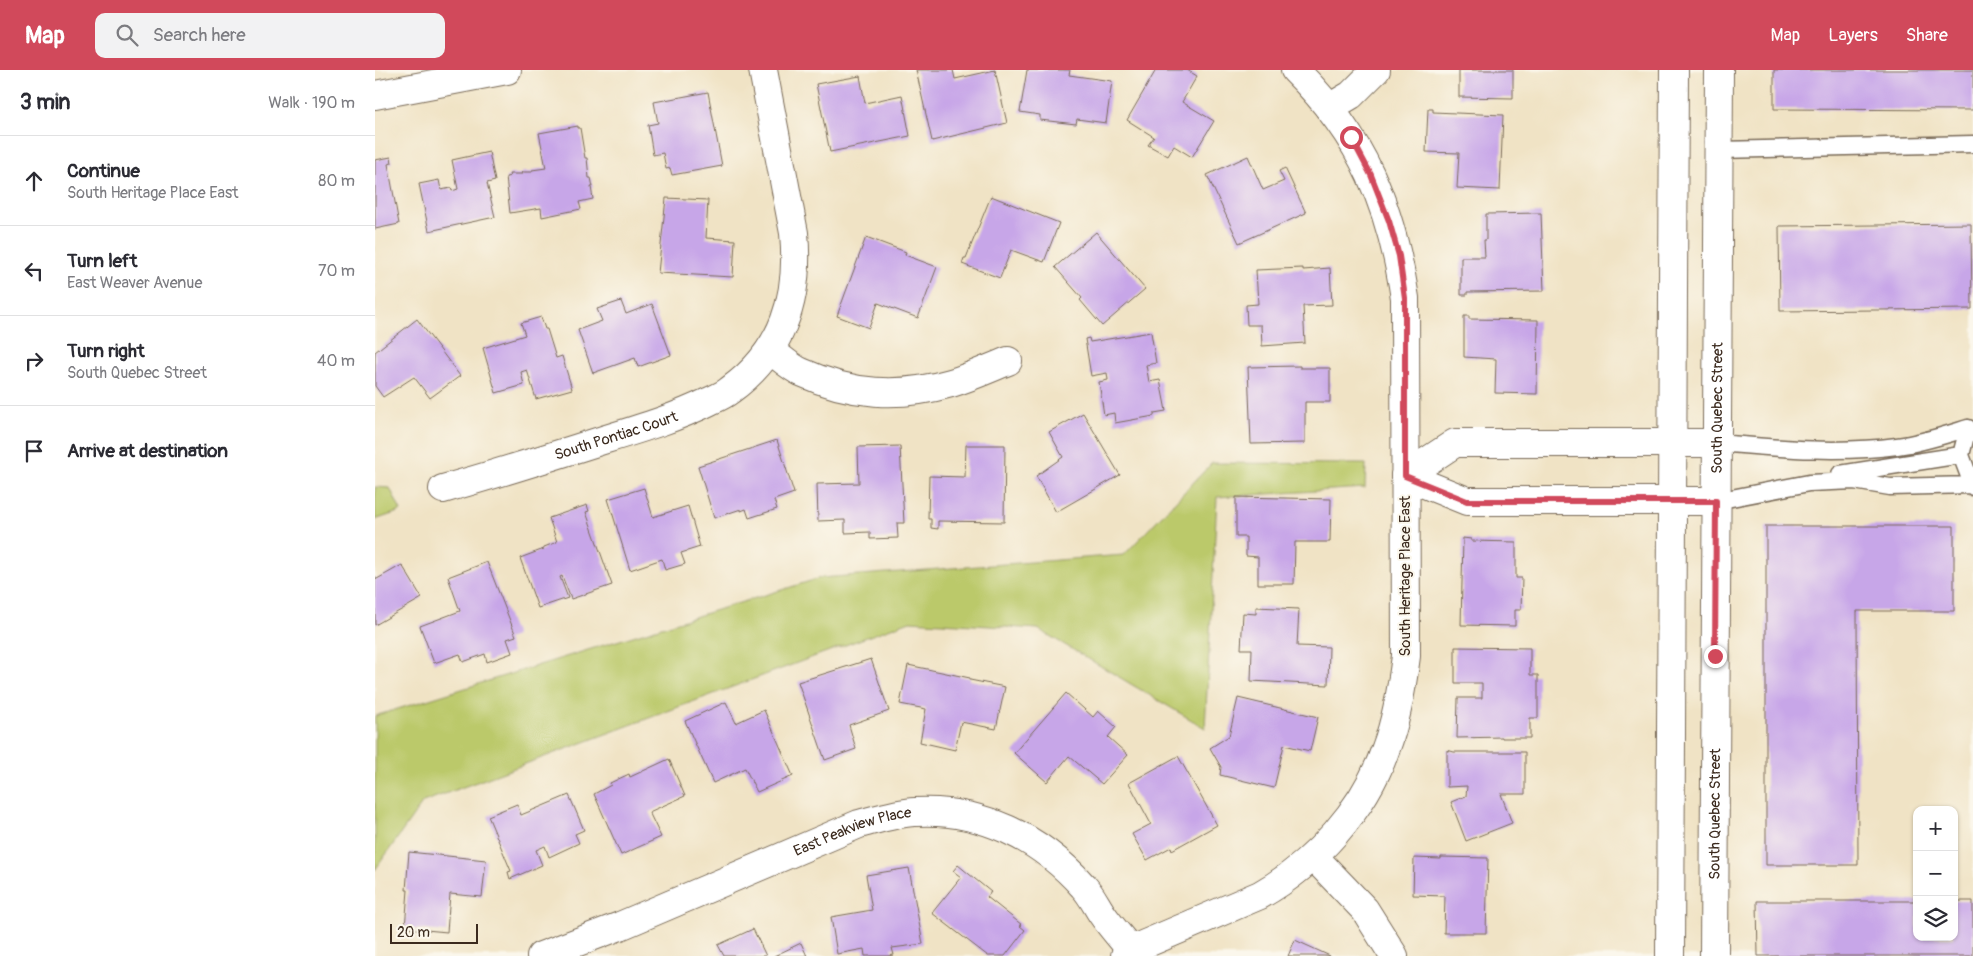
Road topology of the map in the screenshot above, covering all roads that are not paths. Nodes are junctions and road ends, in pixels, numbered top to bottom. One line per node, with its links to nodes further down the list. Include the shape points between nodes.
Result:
1 (507, 70): 7 (street)
2 (763, 70): 11 (street, South Pontiac Court, via 797,261 787,318)
3 (1295, 70): 8 (street, South Heritage Place East)
4 (1376, 70): 8 (street, via 1351,95)
5 (1674, 70): 14 (street)
6 (1719, 70): 10 (street, South Quebec Street)
7 (375, 95)
8 (1329, 108): 16 (street, South Heritage Place East, via 1351,137 1371,175 1399,256 1405,298)
9 (1973, 144): 10 (lane)
10 (1719, 150): 13 (street, South Quebec Street)
11 (770, 350): 12 (street, via 800,371 864,392 885,393 951,383); 19 (street, South Pontiac Court, via 730,391 691,410)
12 (1009, 361)
13 (1717, 443): 14 (street); 15 (lane, via 1805,451 1897,446 1968,428); 21 (street, South Quebec Street)
14 (1672, 444): 16 (street, via 1455,443); 20 (street)
15 (1961, 455): 17 (lane, via 1827,476); 18 (lane)
16 (1405, 476): 20 (street, via 1467,501); 22 (street, South Heritage Place East, via 1406,656 1402,688 1386,749 1373,778 1348,817)
17 (1809, 482): 18 (lane, via 1854,481 1890,487); 21 (lane)
18 (1973, 486)
19 (443, 489)
20 (1672, 500): 21 (street); 26 (street)
21 (1716, 501): 27 (street, South Quebec Street)
22 (1313, 857): 23 (street, South Heritage Place East, via 1279,885 1260,895); 25 (street, via 1365,910)
23 (1128, 953): 24 (street, East Peakview Place, via 1085,888 1037,844 980,819 946,812 915,812 859,824)
24 (541, 956)
25 (1394, 956)
26 (1670, 956)
27 (1714, 956)

